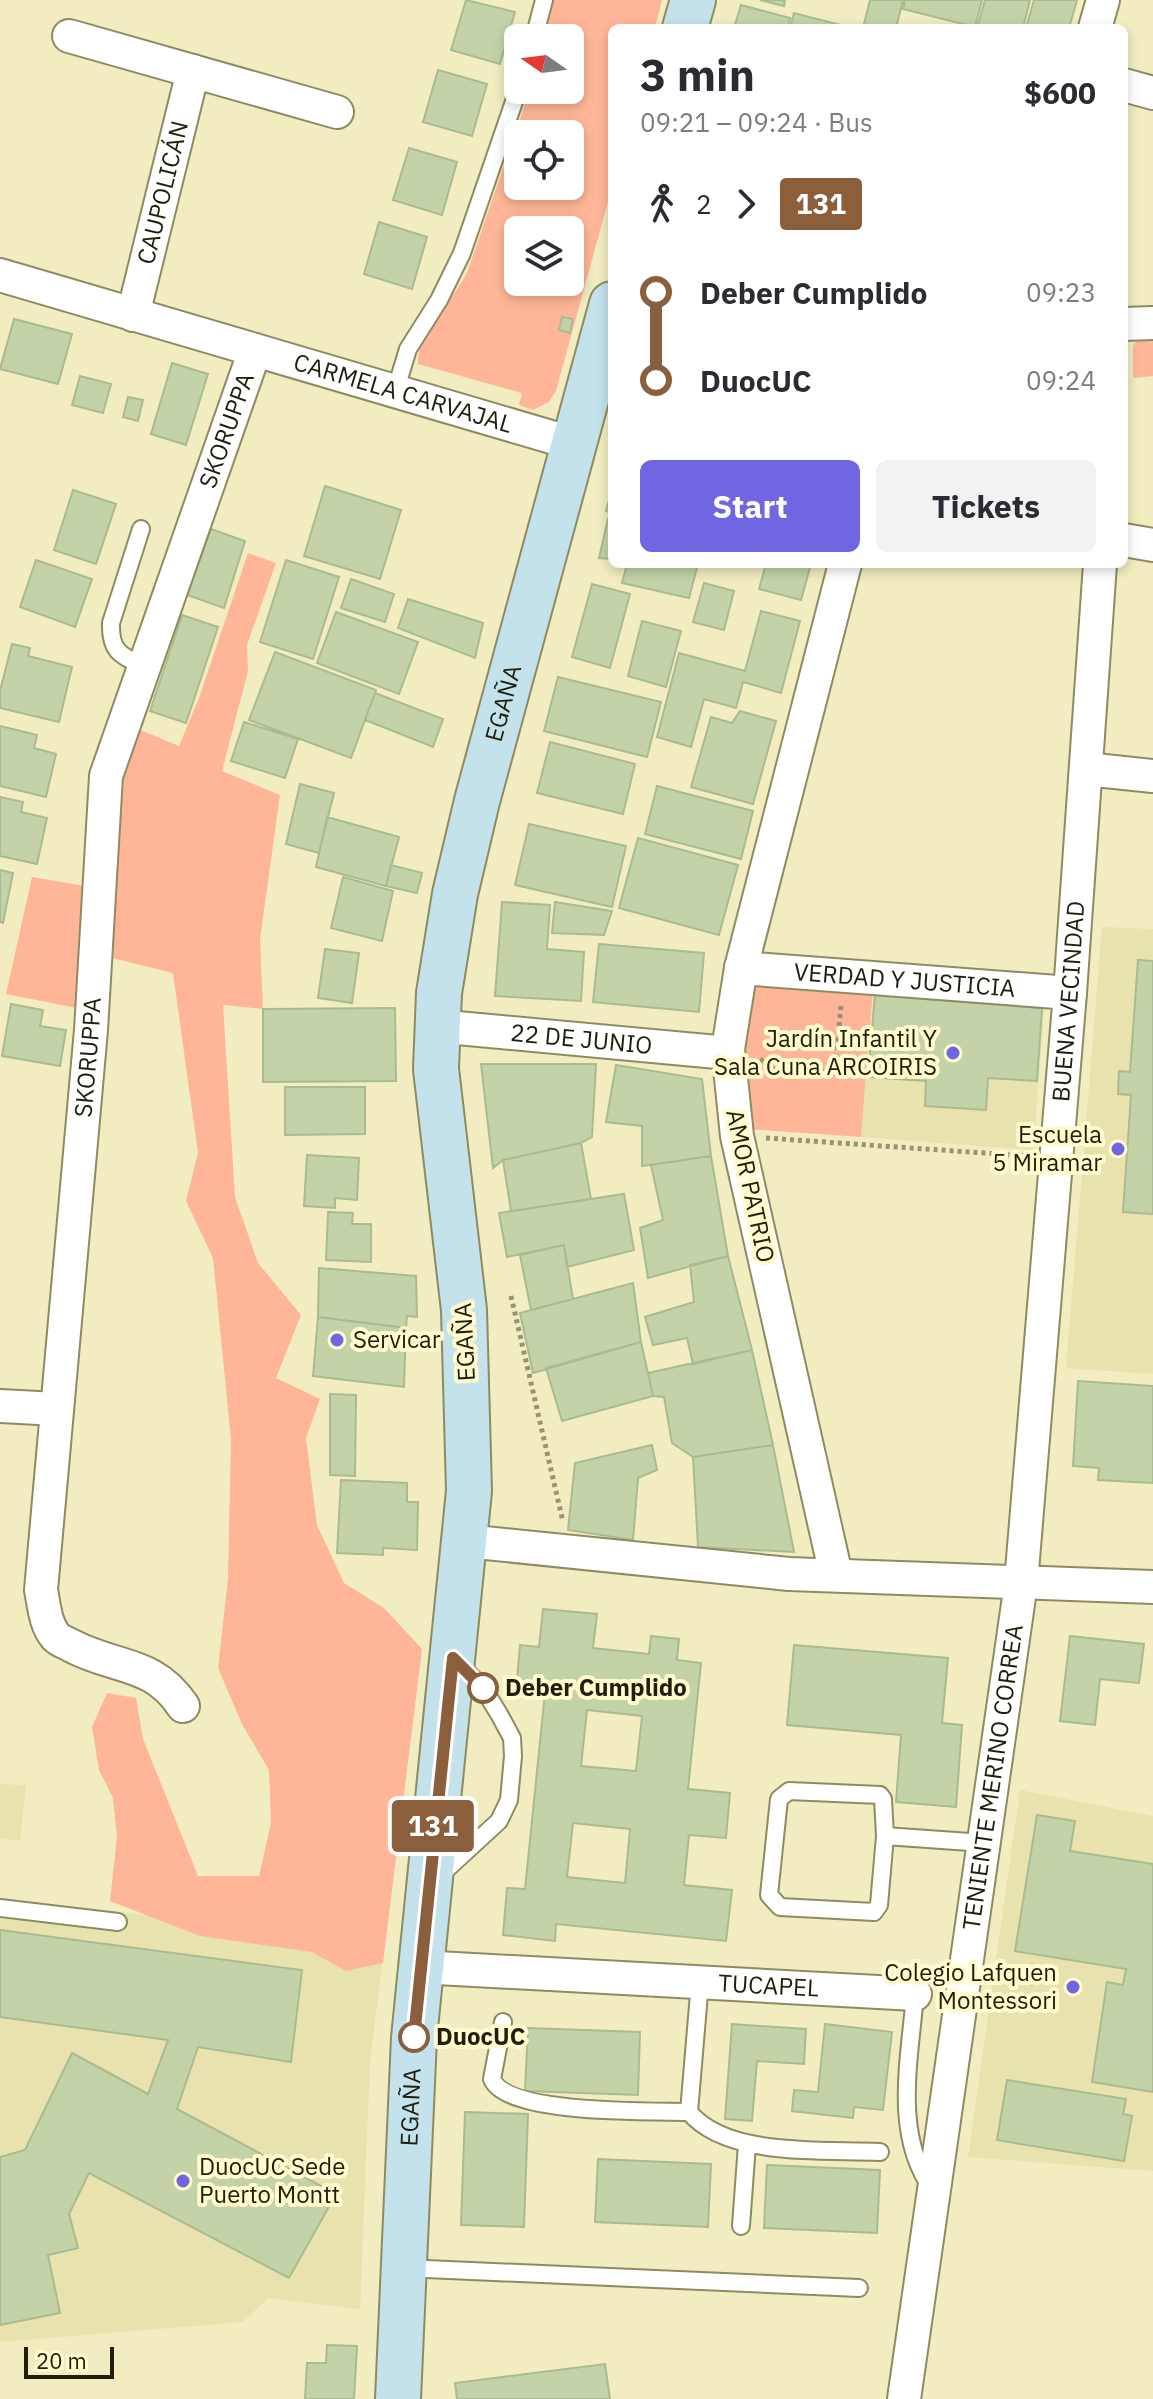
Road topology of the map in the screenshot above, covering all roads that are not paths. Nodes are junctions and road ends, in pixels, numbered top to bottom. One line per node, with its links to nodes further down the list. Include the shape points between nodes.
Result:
1 (544, 0): 4 (lane)
2 (693, 0): 5 (main road)
3 (1103, 0): 6 (street)
4 (538, 24)
5 (686, 24)
6 (1096, 24)
7 (69, 36): 8 (street)
8 (193, 71): 12 (street); 14 (street, CAUPOLICÁN)
9 (1128, 86): 10 (street)
10 (1153, 93)
11 (513, 104): 19 (lane, via 462,253 408,349)
12 (337, 112)
13 (0, 275): 14 (street, CARMELA CARVAJAL)
14 (133, 315): 18 (street, CARMELA CARVAJAL)
15 (608, 319): 20 (main road, EGAÑA)
16 (1153, 323): 17 (street)
17 (1128, 324)
18 (255, 350): 19 (street, CARMELA CARVAJAL); 26 (street, SKORUPPA)
19 (395, 392): 20 (street, CARMELA CARVAJAL)
20 (575, 444): 31 (main road, EGAÑA, via 465,847)
21 (141, 529): 26 (lane, via 110,637 122,657)
22 (1128, 541): 23 (street)
23 (1153, 545)
24 (844, 568): 29 (street, AMOR PATRIO)
25 (1100, 568): 27 (street, BUENA VECINDAD)
26 (142, 665): 34 (street, SKORUPPA, via 106,776 91,1030)
27 (1086, 769): 28 (street); 30 (street, BUENA VECINDAD)
28 (1153, 776)
29 (741, 968): 30 (street, VERDAD Y JUSTICIA); 32 (street, AMOR PATRIO)
30 (1070, 993): 37 (street, BUENA VECINDAD)
31 (436, 1026): 32 (street, 22 DE JUNIO); 35 (main road, EGAÑA, via 436,1069 464,1310 470,1453)
32 (743, 1052): 36 (street, AMOR PATRIO, via 737,1136)
33 (0, 1406): 34 (street)
34 (57, 1409): 40 (street, SKORUPPA, via 41,1590 46,1618 57,1638 153,1675 170,1686)
35 (466, 1541): 36 (street); 39 (main road, EGAÑA)
36 (836, 1575): 37 (street)
37 (1021, 1583): 38 (street); 42 (street, TENIENTE MERINO CORREA)
38 (1153, 1587)
39 (453, 1658): 43 (main road, EGAÑA); 43 (lane, via 483,1688 512,1738 509,1800 483,1838)
40 (183, 1706)
41 (885, 1836): 41 (lane, via 874,1912 780,1907 769,1895 779,1799 784,1794 880,1795); 42 (lane)
42 (984, 1843): 53 (street, TENIENTE MERINO CORREA)
43 (427, 1887): 46 (main road, EGAÑA)
44 (0, 1908): 45 (lane)
45 (118, 1922)
46 (419, 1967): 47 (street, TUCAPEL); 55 (main road, EGAÑA)
47 (700, 1982): 48 (street, TUCAPEL); 50 (lane)
48 (915, 1994): 53 (lane, TUCAPEL, via 907,2108 919,2170)
49 (503, 2022): 50 (lane, via 492,2079 502,2092 547,2106)
50 (689, 2112): 51 (lane, via 702,2129)
51 (747, 2144): 52 (lane); 54 (lane)
52 (880, 2152)
53 (934, 2191): 58 (street, TENIENTE MERINO CORREA)
54 (741, 2226)
55 (403, 2268): 56 (lane); 57 (main road, EGAÑA)
56 (859, 2288)
57 (398, 2399)
58 (904, 2399)

